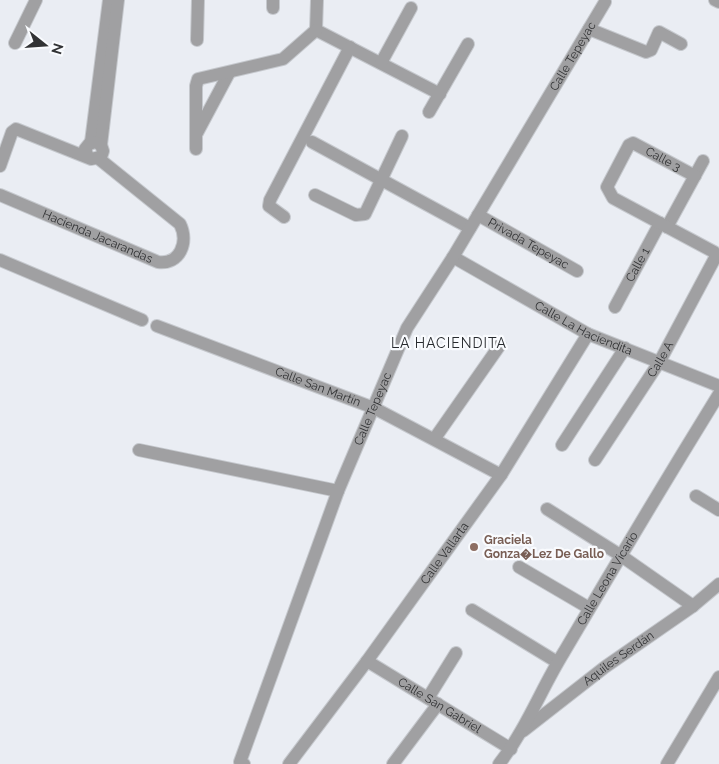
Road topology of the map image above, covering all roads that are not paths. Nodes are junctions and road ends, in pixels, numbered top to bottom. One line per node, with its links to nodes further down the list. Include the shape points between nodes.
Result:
1 (36, 0): 13 (street)
2 (109, 0): 17 (street)
3 (118, 0): 17 (street)
4 (198, 0): 12 (street)
5 (317, 0): 11 (street)
6 (715, 0): 8 (street)
7 (605, 2): 10 (street, Calle Tepeyac)
8 (719, 2)
9 (411, 8): 18 (street)
10 (589, 29): 15 (street, via 646,52 659,32); 33 (street, Calle Tepeyac)
11 (316, 30): 16 (street); 19 (street, via 283,59)
12 (197, 40)
13 (15, 43)
14 (468, 44): 20 (street)
15 (681, 44)
16 (350, 47): 18 (street); 34 (street, via 270,200 269,206)
17 (107, 53): 26 (street, via 96,144 85,149)
18 (380, 63): 20 (street)
19 (230, 74): 22 (street); 22 (street, via 198,79)
20 (440, 94): 21 (street)
21 (429, 112)
22 (197, 134): 25 (street)
23 (402, 136): 30 (street)
24 (312, 142): 30 (street)
25 (196, 149)
26 (93, 158): 28 (street, Hacienda Jacarandas, via 16,129); 31 (street, Hacienda Jacarandas, via 180,224 183,245 176,258 158,262)
27 (703, 161): 29 (street, Calle 3)
28 (0, 166)
29 (695, 176): 35 (street, Calle 3); 35 (street, Calle 3, via 632,143 609,184 608,192 613,198)
30 (381, 179): 32 (street, via 363,216); 36 (street)
31 (0, 195)
32 (315, 195)
33 (478, 215): 36 (street, Calle Tepeyac); 39 (street, Privada Tepeyac)
34 (284, 217)
35 (663, 225): 40 (street, Calle 1); 46 (street, Calle A, via 715,254 715,259)
36 (470, 228): 37 (street, Calle Tepeyac)
37 (453, 258): 43 (street, Calle La Haciendita); 49 (street, Calle Tepeyac, via 407,328)
38 (0, 260): 41 (street)
39 (577, 271)
40 (615, 307)
41 (142, 320)
42 (157, 326): 49 (street, Calle San Martín)
43 (588, 334): 45 (street, Calle La Haciendita); 54 (street, Calle Vallarta)
44 (500, 345): 50 (street)
45 (625, 348): 46 (street, Calle La Haciendita); 51 (street)
46 (660, 361): 47 (street, Calle La Haciendita); 53 (street, Calle A)
47 (719, 386)
48 (719, 394): 59 (street, Calle Leona Vicario)
49 (374, 408): 50 (street, Calle San Martín); 55 (street, Calle Tepeyac)
50 (435, 438): 54 (street, Calle San Martín)
51 (562, 445)
52 (139, 450): 55 (street)
53 (595, 460)
54 (501, 475): 66 (street, Calle Vallarta)
55 (338, 491): 72 (street, Calle Tepeyac)
56 (696, 496): 58 (street)
57 (547, 510): 59 (street)
58 (719, 510)
59 (620, 555): 62 (street); 63 (street, Calle Leona Vicario)
60 (519, 566): 63 (street)
61 (719, 584): 62 (street, Aquiles Serdán)
62 (693, 606): 70 (street, Aquiles Serdán, via 605,667)
63 (589, 608): 67 (street, Calle Leona Vicario)
64 (472, 610): 67 (street)
65 (456, 653): 69 (street)
66 (367, 661): 69 (street, Calle San Gabriel); 73 (street, Calle Vallarta)
67 (557, 662): 70 (street, Calle Leona Vicario)
68 (719, 677): 76 (street)
69 (433, 701): 71 (street, Calle San Gabriel); 74 (street)
70 (520, 734): 71 (street, Calle Leona Vicario)
71 (511, 749): 75 (street, Calle Leona Vicario)
72 (242, 763)
73 (289, 764)
74 (392, 764)
75 (499, 764)
76 (667, 764)

